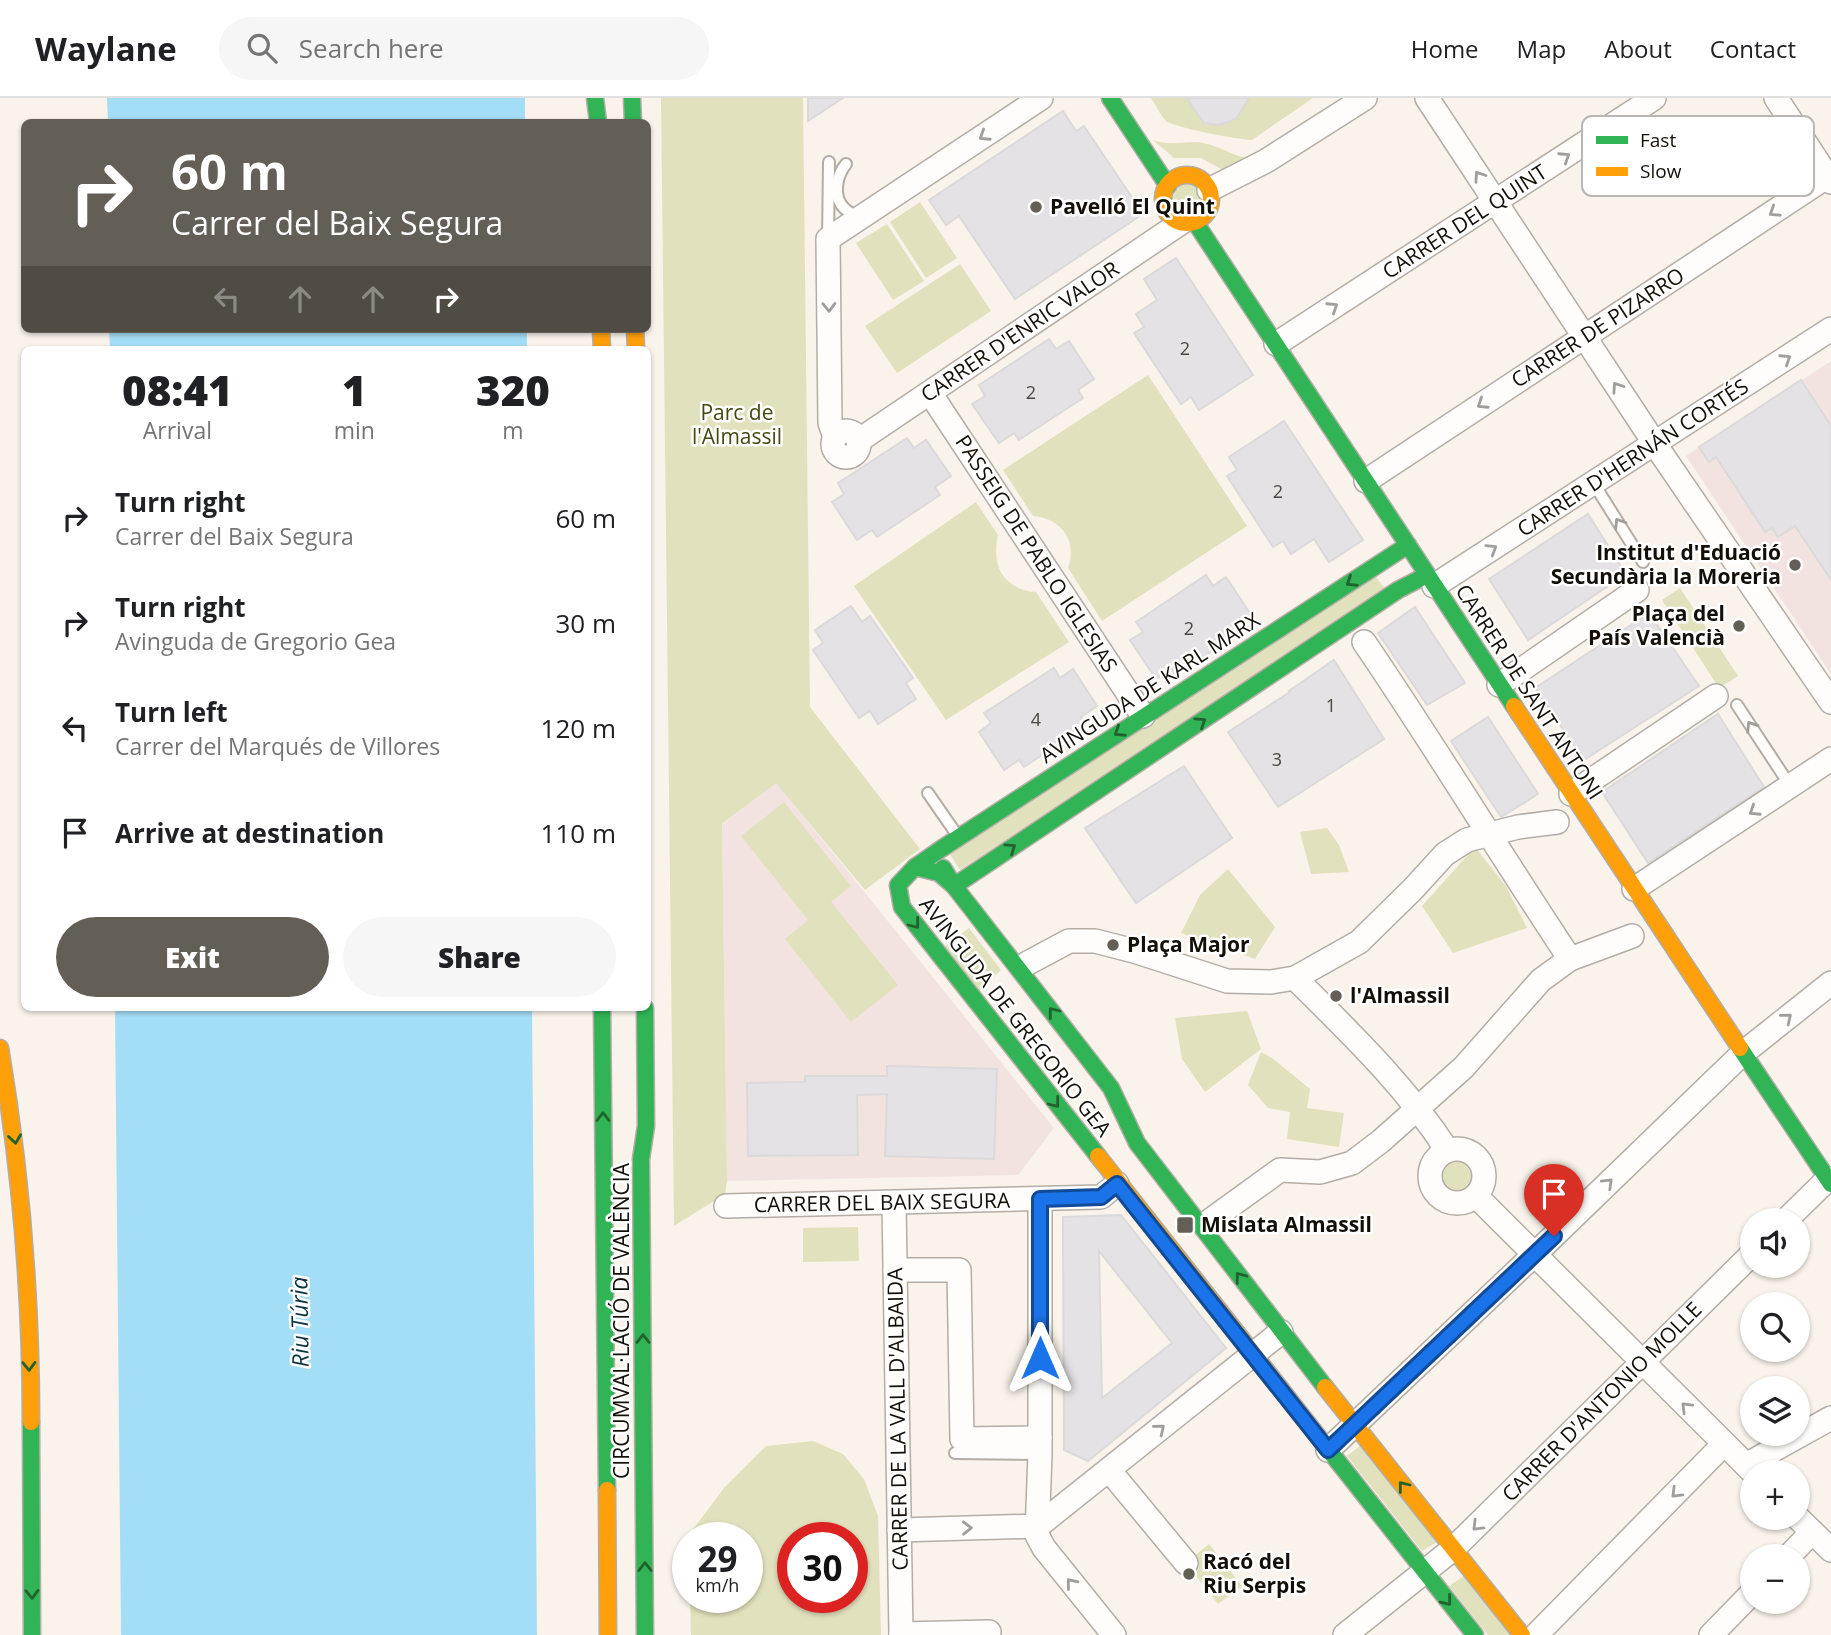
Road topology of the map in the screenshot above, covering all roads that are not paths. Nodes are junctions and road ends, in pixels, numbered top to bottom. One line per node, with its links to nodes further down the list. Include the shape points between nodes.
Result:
1 (596, 98): 11 (main road)
2 (632, 98): 12 (main road)
3 (1041, 98): 23 (street, one-way to 23)
4 (1110, 98): 18 (main road)
5 (1365, 98): 20 (street, via 1266,161)
6 (1427, 98): 22 (street, one-way to 6)
7 (1654, 98): 9 (street, CARRER DEL QUINT, one-way to 7)
8 (1776, 98): 10 (street)
9 (1627, 116)
10 (1788, 116)
11 (598, 119)
12 (633, 119)
13 (1582, 145): 22 (street, CARRER DEL QUINT, one-way to 13)
14 (1814, 154): 17 (street)
15 (829, 162): 25 (lane)
16 (846, 164): 23 (lane, via 838,177 839,199)
17 (1830, 178): 19 (street, CARRER DE PIZARRO, one-way to 19)
18 (1168, 186): 20 (main road, via 1171,180 1186,176 1200,179); 24 (main road, via 1165,207 1175,219)
19 (1814, 188)
20 (1209, 190): 24 (main road, via 1208,210)
21 (1802, 196): 27 (street, CARRER DE PIZARRO, one-way to 27)
22 (1496, 202): 27 (street); 28 (street, CARRER DEL QUINT, one-way to 22)
23 (859, 218): 25 (street)
24 (1188, 222): 28 (main road, CARRER DE SANT ANTONI); 29 (street, CARRER D'ENRIC VALOR)
25 (828, 239): 29 (street, CARRER D'ENRIC VALOR, one-way to 29, via 830,423 847,439)
26 (1830, 332): 30 (street, CARRER D'HERNÁN CORTÉS, one-way to 26)
27 (1584, 337): 30 (street, one-way to 27); 31 (street, CARRER DE PIZARRO, one-way to 31)
28 (1276, 344): 31 (main road, CARRER DE SANT ANTONI)
29 (929, 393): 45 (street, PASSEIG DE PABLO IGLESIAS)
30 (1655, 444): 32 (street, CARRER D'HERNÁN CORTÉS); 42 (street)
31 (1366, 481): 33 (main road, CARRER DE SANT ANTONI)
32 (1594, 484): 34 (lane, one-way to 32); 35 (street, CARRER D'HERNÁN CORTÉS, one-way to 32)
33 (1408, 545): 35 (main road, CARRER DE SANT ANTONI); 37 (main road, AVINGUDA DE KARL MARX, one-way to 37)
34 (1643, 562)
35 (1431, 580): 37 (main road, AVINGUDA DE KARL MARX); 40 (main road, CARRER DE SANT ANTONI)
36 (1637, 590): 40 (street)
37 (1336, 616): 38 (main road, AVINGUDA DE KARL MARX); 38 (main road, AVINGUDA DE KARL MARX); 43 (lane)
38 (1310, 629): 45 (main road, AVINGUDA DE KARL MARX); 55 (main road, AVINGUDA DE KARL MARX, one-way to 38)
39 (1364, 642): 51 (street)
40 (1499, 684): 49 (main road, CARRER DE SANT ANTONI)
41 (1716, 696): 49 (street)
42 (1831, 702)
43 (1399, 705)
44 (1737, 705): 47 (lane, one-way to 44)
45 (1143, 716): 52 (main road, AVINGUDA DE KARL MARX, one-way to 52)
46 (1831, 759): 47 (street)
47 (1791, 787): 56 (street, one-way to 56)
48 (928, 793): 52 (lane)
49 (1571, 794): 56 (main road, CARRER DE SANT ANTONI)
50 (1557, 822): 51 (street)
51 (1489, 833): 58 (street); 60 (street, via 1466,839 1445,855 1359,942)
52 (959, 838): 53 (main road, AVINGUDA DE KARL MARX)
53 (941, 849): 54 (main road, AVINGUDA DE KARL MARX); 55 (main road, via 942,867)
54 (915, 867): 55 (main road, AVINGUDA DE GREGORIO GEA, via 939,873); 71 (main road, AVINGUDA DE GREGORIO GEA, one-way to 71, via 898,885 902,907)
55 (954, 886): 81 (main road, AVINGUDA DE GREGORIO GEA, one-way to 55, via 1137,1143 1111,1088)
56 (1633, 889): 66 (main road, CARRER DE SANT ANTONI)
57 (1632, 936): 58 (street)
58 (1570, 959): 67 (street, via 1541,979 1464,1067)
59 (1026, 964): 60 (street, via 1069,941 1095,942 1227,981)
60 (1295, 978): 67 (street)
61 (1831, 983): 66 (street, one-way to 61)
62 (602, 1011): 104 (main road, CIRCUMVAL·LACIÓ DE VALÈNCIA, one-way to 62)
63 (635, 1011): 69 (main road)
64 (645, 1011): 69 (main road, CIRCUMVAL·LACIÓ DE VALÈNCIA, via 646,1126)
65 (0, 1048): 103 (main road, one-way to 103, via 19,1172 29,1306)
66 (1743, 1053): 70 (main road, CARRER DE SANT ANTONI); 78 (street, one-way to 66)
67 (1418, 1108): 68 (street); 77 (street, via 1352,1163 1320,1172 1280,1170)
68 (1447, 1150): 72 (street, via 1465,1149 1480,1161 1484,1179); 72 (street, via 1433,1162 1431,1187 1451,1203)
69 (641, 1159): 105 (main road, CIRCUMVAL·LACIÓ DE VALÈNCIA, one-way to 69)
70 (1829, 1181): 76 (street)
71 (1117, 1184): 73 (street, CARRER DEL BAIX SEGURA, via 1101,1197); 82 (main road, AVINGUDA DE GREGORIO GEA)
72 (1476, 1196): 78 (street)
73 (1040, 1199): 74 (street, CARRER DEL BAIX SEGURA); 87 (street)
74 (894, 1204): 75 (street, CARRER DEL BAIX SEGURA); 80 (street, CARRER DE LA VALL D'ALBAIDA)
75 (726, 1206)
76 (1799, 1208)
77 (1208, 1222)
78 (1535, 1254): 83 (street); 85 (street)
79 (1740, 1266): 83 (street, CARRER D'ANTONIO MOLLE)
80 (895, 1270): 87 (street, via 959,1270 962,1439); 94 (street, CARRER DE LA VALL D'ALBAIDA)
81 (1281, 1332): 82 (street); 85 (main road, AVINGUDA DE GREGORIO GEA)
82 (1253, 1355): 88 (main road, AVINGUDA DE GREGORIO GEA); 92 (street, one-way to 82)
83 (1642, 1362): 86 (street, one-way to 83); 96 (street, CARRER D'ANTONIO MOLLE, one-way to 96)
84 (1831, 1418): 91 (street)
85 (1355, 1426): 88 (street); 96 (main road, AVINGUDA DE GREGORIO GEA, one-way to 85)
86 (1724, 1444): 90 (street); 110 (street, one-way to 110)
87 (1040, 1446): 89 (lane); 93 (street)
88 (1328, 1450): 99 (main road, AVINGUDA DE GREGORIO GEA)
89 (955, 1453)
90 (1741, 1460)
91 (1762, 1460)
92 (1109, 1470): 93 (street); 98 (street)
93 (1038, 1526): 94 (street, one-way to 93); 106 (street, one-way to 93, via 1044,1548)
94 (899, 1530): 101 (street, CARRER DE LA VALL D'ALBAIDA)
95 (1810, 1530): 97 (street)
96 (1453, 1549): 99 (street, CARRER D'ANTONIO MOLLE); 109 (main road, AVINGUDA DE GREGORIO GEA)
97 (1831, 1550)
98 (1186, 1563)
99 (1425, 1572): 107 (street, CARRER D'ANTONIO MOLLE); 108 (main road, AVINGUDA DE GREGORIO GEA, one-way to 108)
100 (1740, 1605): 111 (street)
101 (901, 1634): 102 (street)
102 (990, 1634)
103 (32, 1635)
104 (608, 1635)
105 (645, 1635)
106 (1114, 1635)
107 (1345, 1635)
108 (1475, 1635)
109 (1522, 1635)
110 (1536, 1635)
111 (1710, 1635)

